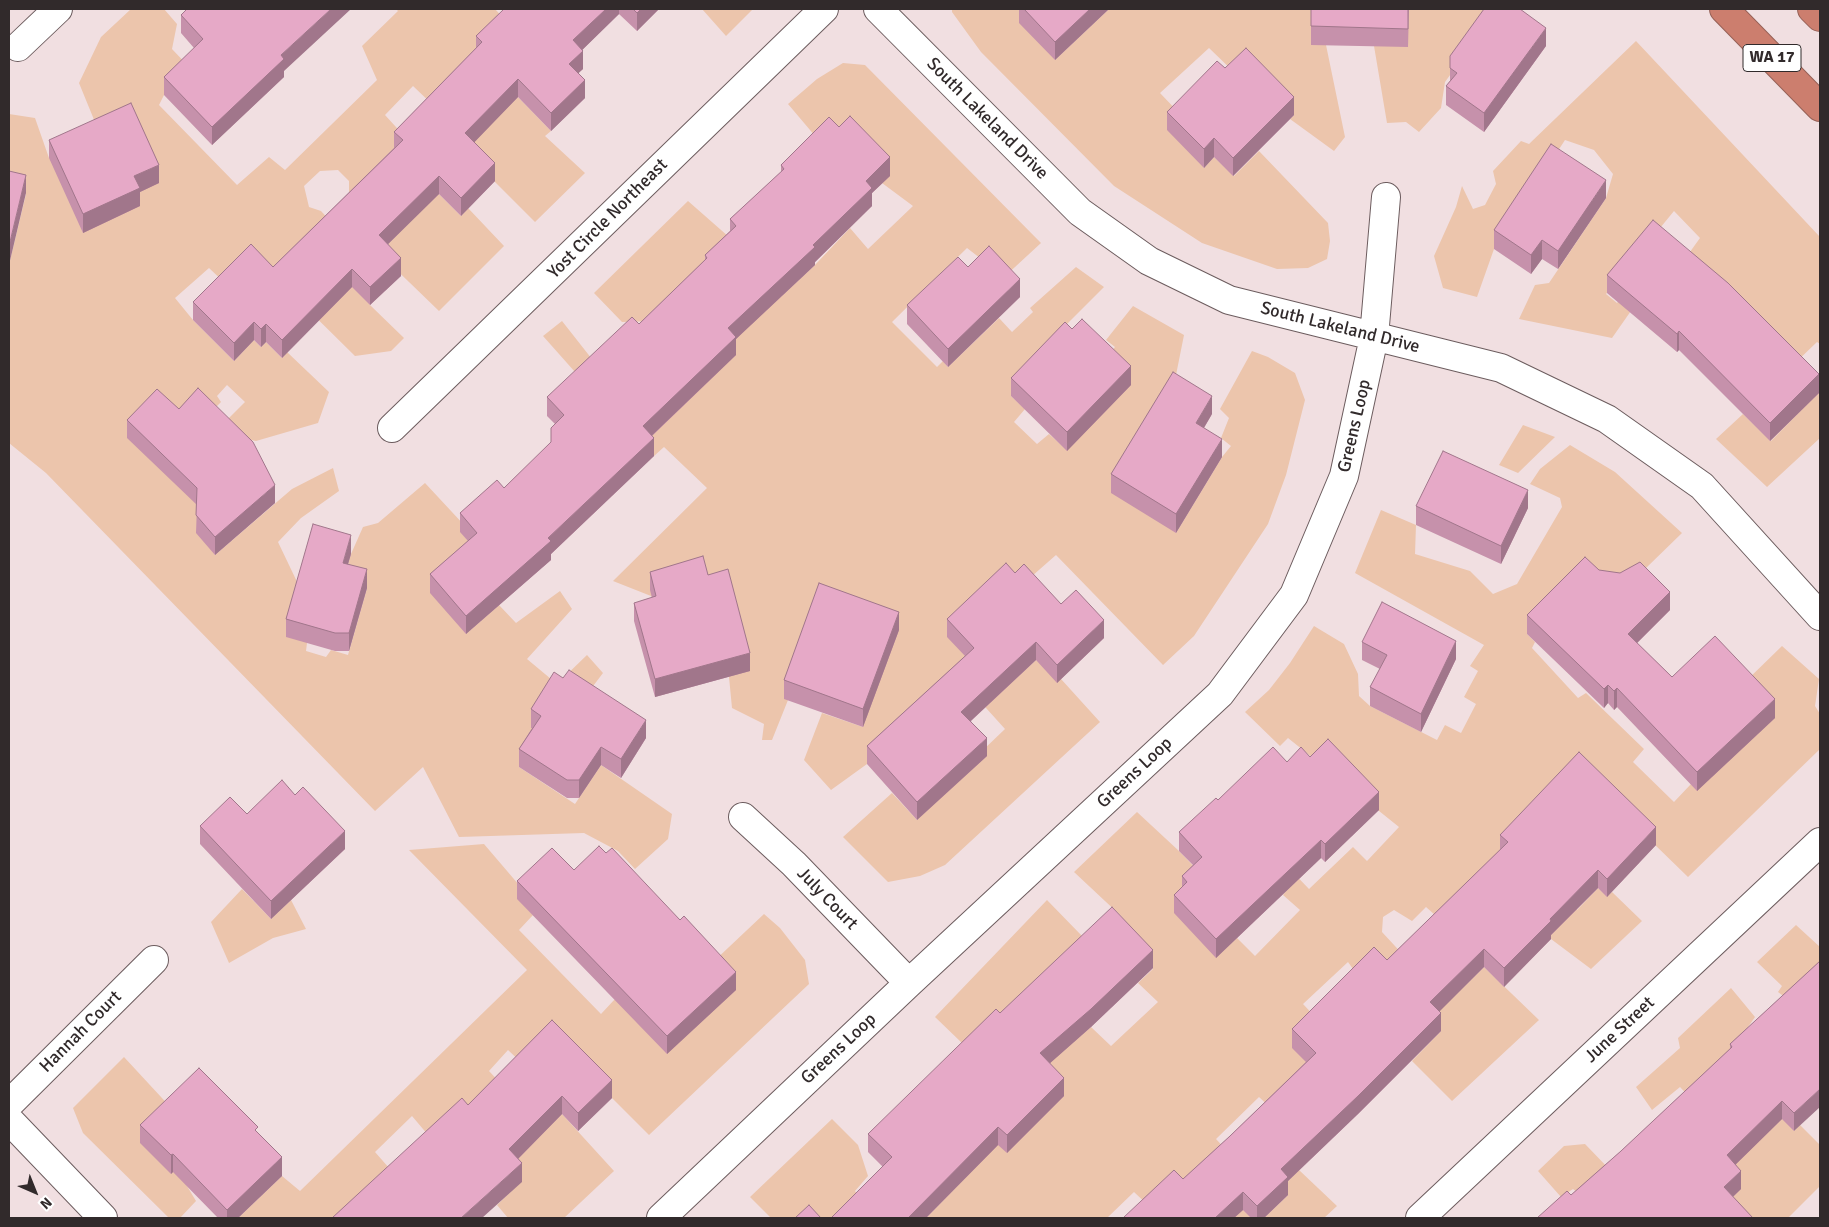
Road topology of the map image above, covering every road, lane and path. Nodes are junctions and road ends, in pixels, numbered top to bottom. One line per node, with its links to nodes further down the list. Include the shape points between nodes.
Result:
1 (58, 9): 7 (street)
2 (824, 9): 11 (street, Yost Circle Northeast)
3 (878, 9): 10 (street, South Lakeland Drive, via 1080,212 1136,254 1229,300)
4 (1724, 9): 8 (highway, WA 17)
5 (1812, 9): 6 (highway)
6 (1820, 17)
7 (18, 47)
8 (1820, 106)
9 (1386, 197): 10 (street, Greens Loop)
10 (1374, 337): 12 (street, South Lakeland Drive, via 1501,368 1607,419 1702,486); 16 (street, Greens Loop, via 1344,476 1294,595 1220,694)
11 (392, 428)
12 (1820, 616)
13 (743, 817): 16 (street, July Court, via 794,864)
14 (1820, 842): 21 (street, June Street)
15 (154, 960): 17 (street, Hannah Court)
16 (909, 982): 20 (street, Greens Loop)
17 (9, 1104)
18 (9, 1120): 19 (street)
19 (103, 1218)
20 (661, 1218)
21 (1420, 1218)

